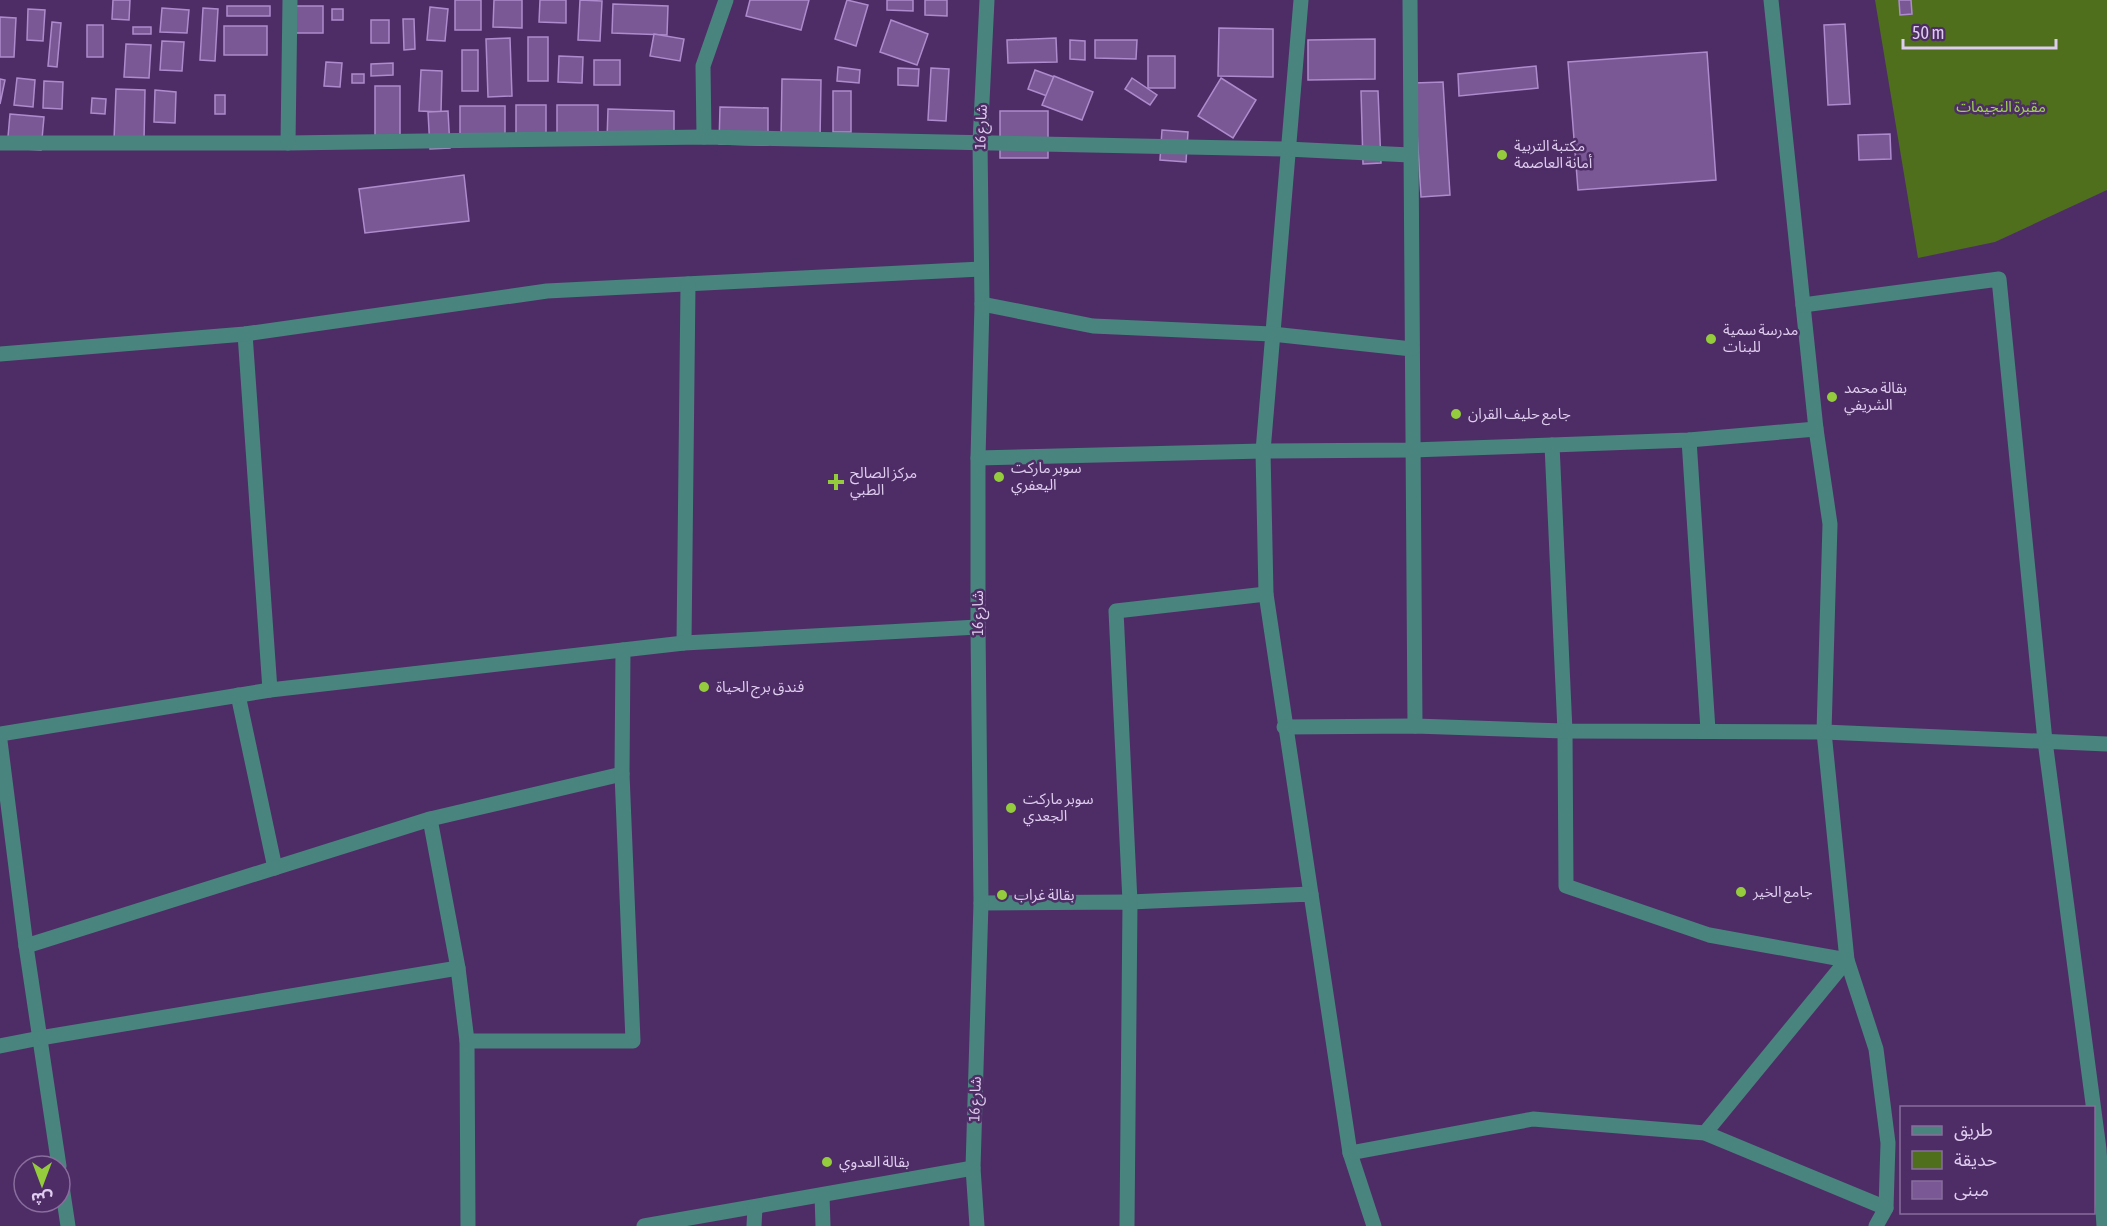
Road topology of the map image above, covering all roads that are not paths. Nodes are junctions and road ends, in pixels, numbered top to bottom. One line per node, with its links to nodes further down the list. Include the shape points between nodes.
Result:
1 (290, 0): 10 (street)
2 (726, 0): 7 (street, via 703,66)
3 (987, 0): 8 (street, شارع 16)
4 (1301, 0): 11 (street)
5 (1410, 0): 12 (street)
6 (1771, 0): 16 (street)
7 (704, 137): 8 (street); 10 (street)
8 (980, 142): 11 (street); 13 (street, شارع 16)
9 (0, 143): 10 (street)
10 (288, 143)
11 (1287, 148): 12 (street); 18 (street)
12 (1410, 155): 19 (street)
13 (981, 269): 14 (street); 15 (street, شارع 16)
14 (688, 284): 17 (street, via 546,291); 29 (street)
15 (982, 304): 18 (street, via 1093,326); 26 (street, شارع 16)
16 (1803, 306): 21 (street); 40 (street, via 1999,279)
17 (245, 334): 20 (street); 31 (street)
18 (1272, 334): 19 (street); 25 (street)
19 (1412, 349): 24 (street)
20 (0, 354)
21 (1816, 429): 22 (street); 37 (street, via 1830,524)
22 (1689, 440): 23 (street); 35 (street)
23 (1552, 445): 24 (street); 36 (street)
24 (1412, 450): 25 (street); 34 (street)
25 (1263, 451): 26 (street); 27 (street)
26 (978, 458): 28 (street, شارع 16)
27 (1266, 594): 33 (street); 46 (street, via 1116,611)
28 (978, 627): 29 (street); 47 (street, شارع 16)
29 (684, 643): 30 (street)
30 (623, 650): 31 (street); 42 (street)
31 (270, 690): 32 (street)
32 (238, 695): 38 (street); 44 (street)
33 (1284, 726): 34 (street); 45 (street)
34 (1415, 726): 36 (street)
35 (1708, 730): 36 (street); 37 (street)
36 (1565, 731): 49 (street, via 1566,885 1709,935)
37 (1824, 732): 40 (street); 49 (street)
38 (0, 734)
39 (0, 741): 48 (street)
40 (2045, 741): 41 (street); 54 (street)
41 (2107, 744)
42 (622, 774): 43 (street); 52 (street, via 633,1041)
43 (430, 819): 44 (street); 50 (street)
44 (275, 868): 48 (street)
45 (1311, 894): 46 (street); 57 (street)
46 (1130, 902): 47 (street); 68 (street)
47 (981, 903): 59 (street, شارع 16)
48 (26, 946): 51 (street)
49 (1847, 960): 56 (street); 62 (street, via 1876,1049 1888,1143)
50 (458, 968): 51 (street); 52 (street)
51 (40, 1038): 53 (street); 58 (street)
52 (466, 1041): 63 (street)
53 (0, 1046)
54 (2093, 1106)
55 (2095, 1119): 71 (street)
56 (1705, 1133): 57 (street, via 1533,1119); 62 (street)
57 (1350, 1153): 69 (street)
58 (57, 1154)
59 (973, 1168): 60 (street); 67 (street, شارع 16)
60 (822, 1195): 61 (street); 66 (street)
61 (755, 1207): 64 (street); 65 (street)
62 (1886, 1208): 70 (street)
63 (468, 1226)
64 (644, 1226)
65 (754, 1226)
66 (823, 1226)
67 (977, 1226)
68 (1127, 1226)
69 (1374, 1226)
70 (1876, 1226)
71 (2104, 1226)

